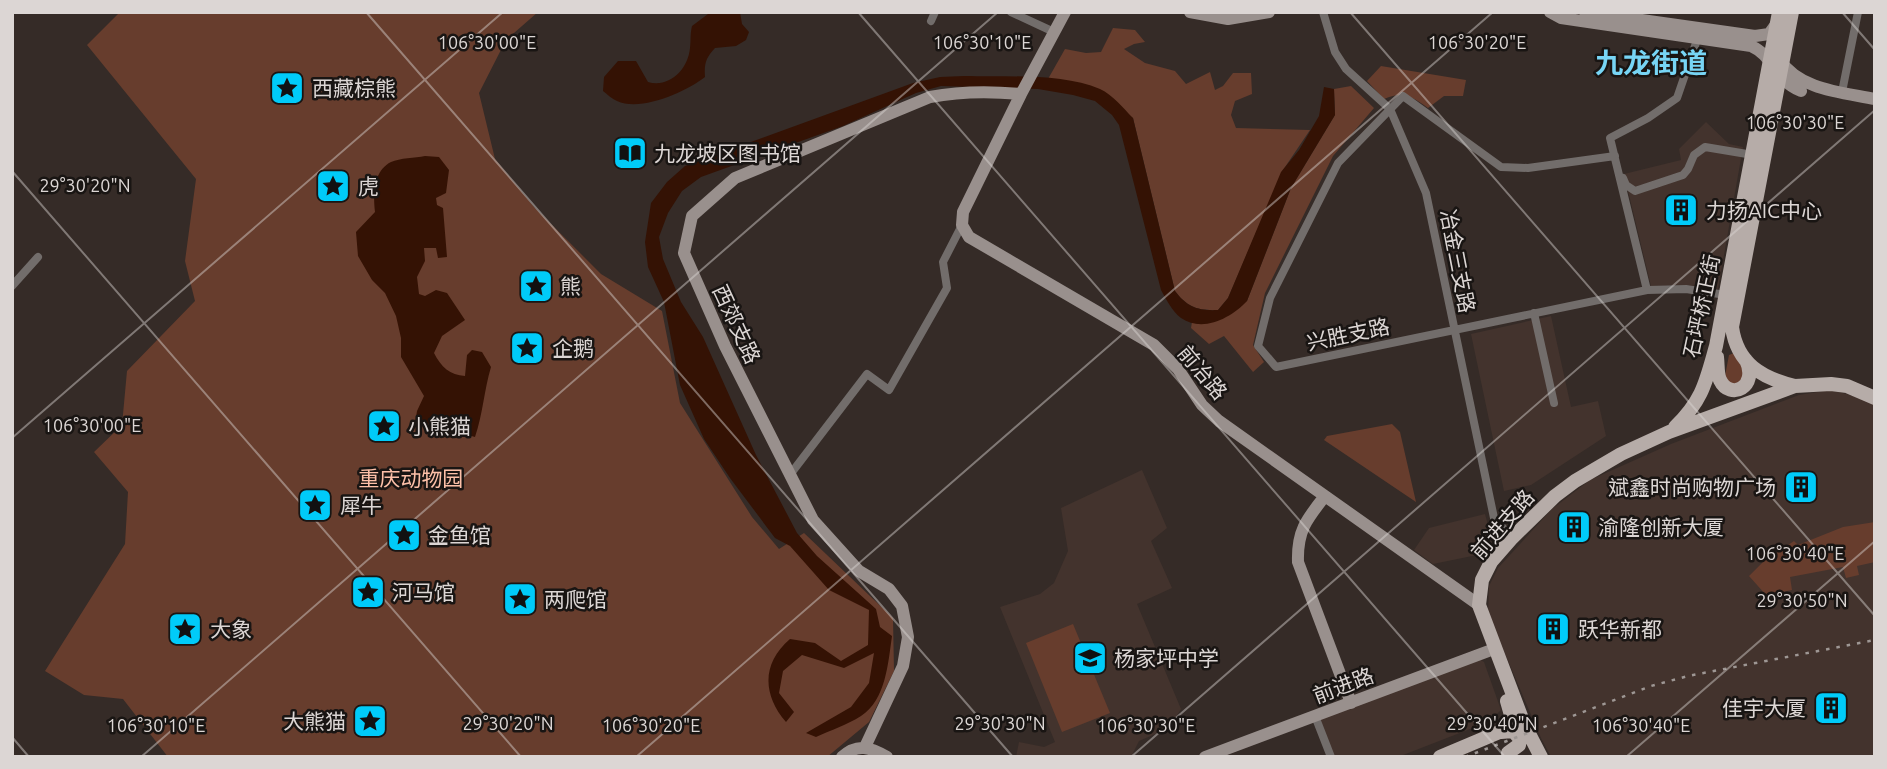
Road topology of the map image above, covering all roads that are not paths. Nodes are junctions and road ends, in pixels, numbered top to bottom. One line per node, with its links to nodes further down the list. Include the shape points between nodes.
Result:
1 (935, 12): 12 (street)
2 (1011, 12): 13 (street)
3 (1065, 12): 13 (street)
4 (1190, 12): 5 (street, via 1228,19)
5 (1269, 12)
6 (1323, 12): 22 (street, 冶金三支路, via 1335,52 1346,69)
7 (1550, 12): 14 (street, via 1561,18)
8 (1585, 12): 15 (street)
9 (1792, 12): 16 (main road, 石坪桥正街)
10 (1858, 12): 18 (street)
11 (1778, 18): 15 (street, via 1769,34); 16 (main road, 石坪桥正街)
12 (931, 21)
13 (1055, 32): 19 (street)
14 (1698, 37): 15 (street); 25 (street, via 1676,98 1611,138)
15 (1753, 41): 16 (street)
16 (1776, 64): 17 (street); 23 (main road, 石坪桥正街); 24 (main road, 石坪桥正街, via 1764,97)
17 (1804, 87): 18 (street); 21 (street); 23 (street, via 1783,99)
18 (1842, 92): 20 (street)
19 (1021, 94): 27 (street, via 963,212); 40 (street, 西郊支路, via 954,92 930,97 735,178 692,216 684,253)
20 (1875, 99)
21 (1875, 106)
22 (1390, 109): 25 (street, via 1403,96 1501,167 1528,168); 33 (street, 冶金三支路, via 1426,193); 33 (street, 兴胜支路, via 1338,163 1270,298 1258,346 1276,367)
23 (1767, 140): 35 (main road, 石坪桥正街, via 1732,319 1735,341)
24 (1753, 155): 26 (street, via 1705,147 1682,175 1638,190 1629,188); 31 (main road, 石坪桥正街)
25 (1615, 156): 26 (street)
26 (1618, 171): 30 (street)
27 (962, 225): 40 (street, via 943,262 947,288 889,390 867,374); 41 (street, 前冶路, via 969,237 1154,345 1219,421)
28 (38, 257): 29 (street)
29 (12, 286)
30 (1647, 290): 31 (street, 兴胜支路); 32 (street, 兴胜支路)
31 (1726, 295): 34 (main road, 石坪桥正街)
32 (1534, 313): 33 (street, 兴胜支路); 38 (street)
33 (1454, 330): 42 (street, 冶金三支路, via 1494,518)
34 (1716, 346): 35 (main road, via 1718,375 1728,389 1741,388 1749,379); 39 (main road, 石坪桥正街, via 1702,393)
35 (1744, 357): 36 (main road, via 1759,374)
36 (1795, 386): 37 (main road, via 1847,386); 39 (main road, 前进支路)
37 (1875, 398)
38 (1554, 403)
39 (1669, 432): 42 (main road, 前进支路, via 1575,481)
40 (789, 476): 48 (street, 西郊支路, via 828,540 859,571 889,589 902,606 908,637 903,666)
41 (1325, 496): 43 (street, 前冶路); 45 (street, via 1297,541 1298,562)
42 (1512, 538): 43 (main road, 前进支路, via 1482,580)
43 (1479, 605): 44 (main road)
44 (1494, 649): 45 (street, 前进路); 47 (main road, via 1494,666 1511,711 1509,724); 56 (main road)
45 (1351, 703): 46 (street, 前进路)
46 (1315, 716): 52 (street, 前进路); 53 (street)
47 (1501, 732): 49 (main road, via 1513,730 1520,739 1519,745); 54 (main road)
48 (866, 752): 50 (street, via 849,750); 51 (street)
49 (1503, 755): 55 (main road, via 1523,752)
50 (842, 757)
51 (887, 757)
52 (1205, 757)
53 (1331, 757)
54 (1440, 757)
55 (1535, 757)
56 (1541, 757)

